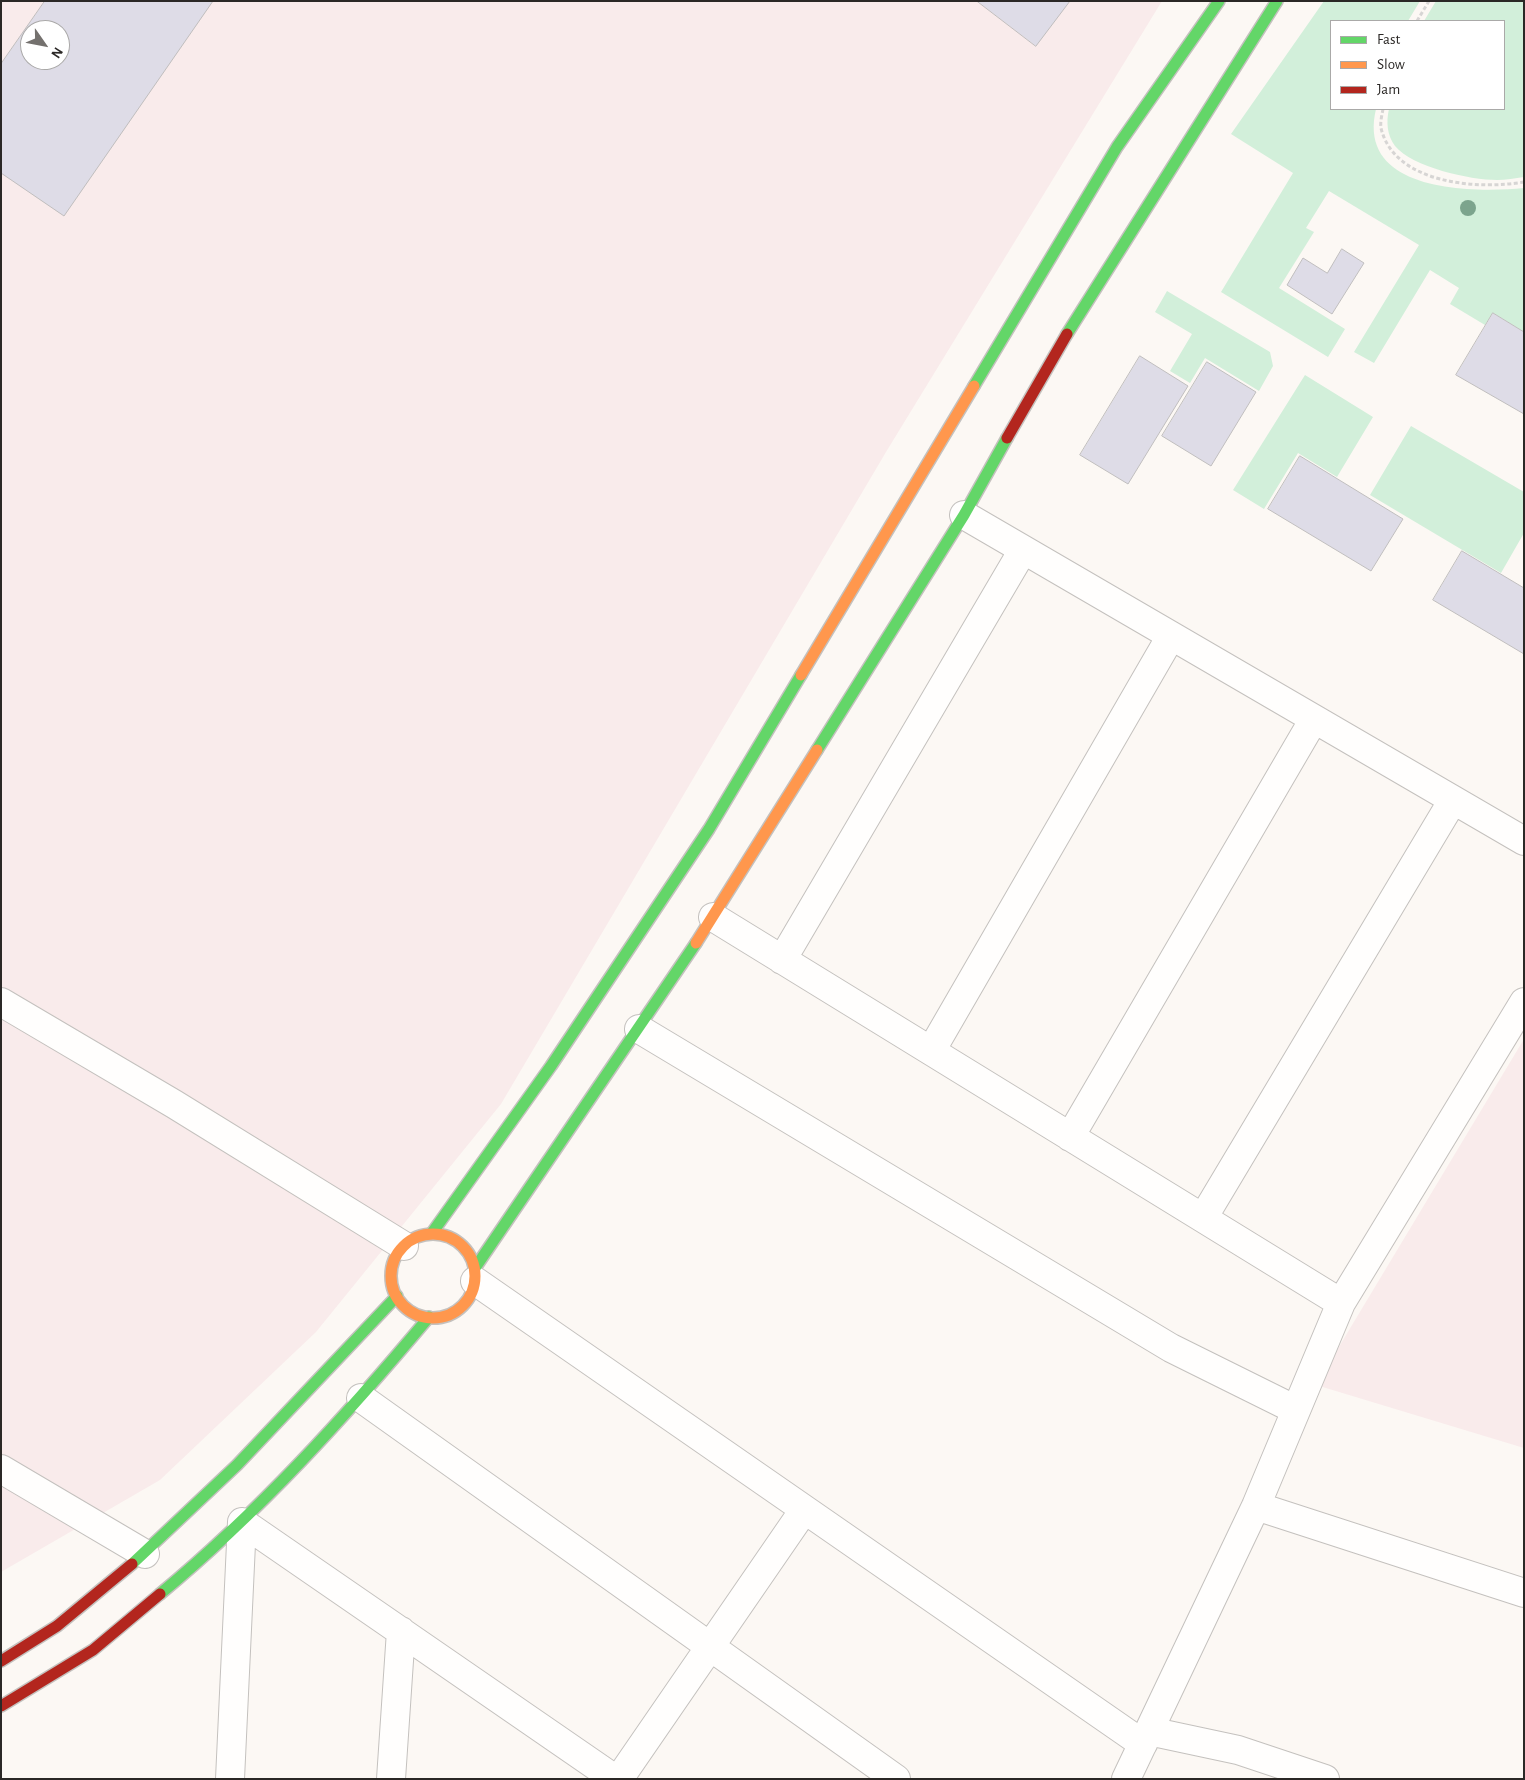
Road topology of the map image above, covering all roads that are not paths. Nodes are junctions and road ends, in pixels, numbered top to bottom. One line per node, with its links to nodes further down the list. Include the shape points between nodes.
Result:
1 (1219, 1): 17 (street, via 1116,148 708,829 551,1066)
2 (1277, 1): 3 (street, via 1062,341)
3 (964, 515): 4 (street); 9 (street)
4 (1023, 550): 5 (street); 10 (street)
5 (1171, 636): 6 (street); 14 (street)
6 (1314, 719): 7 (street); 15 (street)
7 (1453, 800): 8 (street); 16 (street)
8 (1524, 841)
9 (713, 917): 10 (street); 13 (street)
10 (782, 960): 14 (street)
11 (1, 1002): 18 (street)
12 (1524, 1002): 21 (street)
13 (639, 1029): 19 (street); 24 (street, via 1171,1348)
14 (931, 1051): 15 (street)
15 (1070, 1136): 16 (street)
16 (1203, 1218): 21 (street)
17 (432, 1234): 18 (street, via 422,1235); 19 (street, via 455,1240 464,1247 471,1257)
18 (404, 1246): 20 (street, via 392,1270 392,1284)
19 (475, 1275): 22 (street, via 472,1292 459,1309 440,1317); 27 (street)
20 (397, 1296): 22 (street, via 405,1307); 29 (street, via 276,1427)
21 (1341, 1303): 24 (street)
22 (429, 1317): 23 (street)
23 (361, 1398): 28 (street); 32 (street)
24 (1296, 1410): 26 (street)
25 (1, 1469): 29 (street)
26 (1256, 1506): 30 (street); 35 (street)
27 (804, 1510): 32 (street); 35 (street)
28 (242, 1522): 31 (street); 34 (street, via 93,1650); 36 (street)
29 (145, 1554): 33 (street, via 63,1622)
30 (1524, 1593)
31 (401, 1631): 37 (street); 38 (street)
32 (710, 1646): 38 (street); 39 (street)
33 (1, 1661)
34 (1, 1706)
35 (1146, 1737): 40 (street); 41 (street, via 1238,1750)
36 (230, 1779)
37 (391, 1779)
38 (617, 1779)
39 (896, 1779)
40 (1126, 1779)
41 (1325, 1779)

